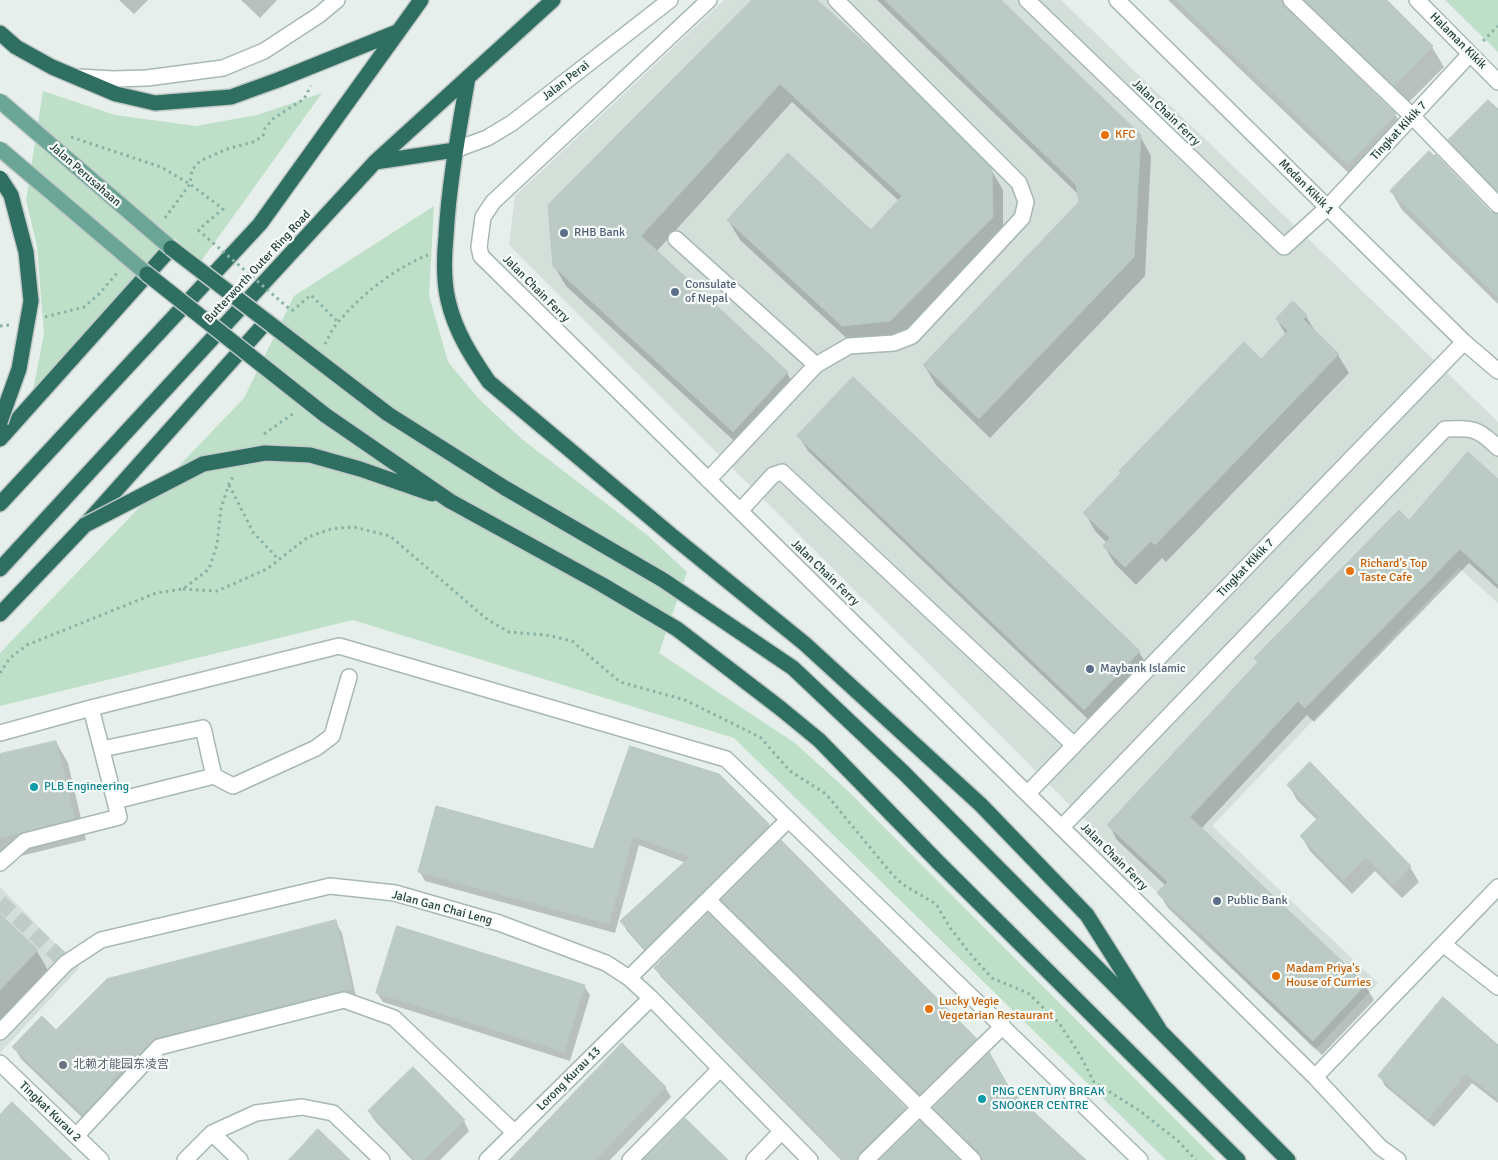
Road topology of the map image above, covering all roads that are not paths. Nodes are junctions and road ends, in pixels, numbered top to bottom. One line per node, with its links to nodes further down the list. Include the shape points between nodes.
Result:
1 (337, 0): 14 (street, via 264,51 223,68 147,78)
2 (420, 0): 11 (highway)
3 (553, 0): 15 (highway, Butterworth Outer Ring Road)
4 (670, 0): 20 (street, Jalan Perai, via 512,123 487,138)
5 (709, 0): 37 (street, Jalan Chain Ferry, via 494,202 483,217 479,247 481,256)
6 (836, 0): 32 (street, via 1020,182 1026,202 1022,218 912,336 894,343 848,346)
7 (1027, 0): 26 (street, Jalan Chain Ferry)
8 (1117, 0): 24 (street, Medan Kikik 1)
9 (1291, 0): 18 (street)
10 (1417, 0): 13 (street, Halaman Kikik)
11 (397, 32): 14 (highway, via 231,97 156,102 116,94); 39 (highway, via 260,224)
12 (0, 33): 14 (highway, via 16,47 44,63)
13 (1470, 54): 16 (street, Halaman Kikik); 18 (street, Tingkat Kikik 7)
14 (76, 76)
15 (468, 77): 20 (highway); 21 (highway, Butterworth Outer Ring Road)
16 (1498, 82)
17 (0, 101): 27 (main road, Jalan Perusahaan, bridge)
18 (1412, 116): 23 (street); 24 (street, Tingkat Kikik 7)
19 (0, 149): 28 (main road, bridge)
20 (455, 150): 21 (highway); 62 (highway, via 446,223 445,284 468,351 489,382 805,644 981,805 1087,915)
21 (375, 162): 42 (highway, Butterworth Outer Ring Road)
22 (0, 178): 34 (highway, bridge, via 11,195 23,242 31,300 19,369)
23 (1498, 205)
24 (1327, 208): 26 (street, Tingkat Kikik 7); 30 (street, Medan Kikik 1)
25 (676, 239): 32 (street)
26 (1284, 247)
27 (171, 248): 28 (highway); 29 (highway, bridge)
28 (146, 274): 31 (highway, bridge); 35 (highway)
29 (266, 321): 31 (highway); 62 (highway, bridge, via 388,414 505,488 663,580 793,668 904,773)
30 (1464, 342): 33 (street, Medan Kikik 1); 47 (street, Tingkat Kikik 7)
31 (242, 348): 38 (highway, bridge, via 325,415); 41 (highway, bridge)
32 (816, 365): 37 (street)
33 (1498, 372)
34 (0, 422)
35 (0, 439)
36 (1498, 448): 53 (street, via 1483,434 1465,428 1445,429)
37 (708, 480): 40 (street, Jalan Chain Ferry)
38 (450, 501): 41 (highway, bridge, via 310,455 265,453 203,464); 83 (highway, bridge, via 677,630 819,740)
39 (0, 504)
40 (740, 511): 47 (street, via 773,475 782,472); 50 (street, Jalan Chain Ferry)
41 (85, 525): 43 (highway)
42 (0, 569)
43 (0, 614)
44 (349, 676): 49 (street, via 332,736 316,748 233,786)
45 (92, 708): 46 (street); 48 (street); 52 (street, via 339,646 726,759)
46 (0, 732)
47 (1074, 745): 50 (street, Tingkat Kikik 7)
48 (102, 749): 49 (street, via 203,728); 51 (street)
49 (214, 776): 51 (street)
50 (1028, 793): 53 (street, Jalan Chain Ferry)
51 (115, 801): 54 (street, via 119,817 25,841)
52 (788, 820): 56 (street); 61 (street)
53 (1062, 827): 66 (street, Jalan Chain Ferry)
54 (0, 863)
55 (1498, 887): 57 (street)
56 (708, 900): 58 (street); 67 (street)
57 (1443, 944): 59 (street); 66 (street)
58 (629, 978): 60 (street, Jalan Gan Chai Leng); 63 (street, Jalan Gan Chai Leng, via 606,963 499,923 395,893 330,886 101,940 66,963)
59 (1498, 987)
60 (652, 998): 65 (street, Jalan Gan Chai Leng); 70 (street, Lorong Kurau 13)
61 (1003, 1026): 67 (street); 82 (street)
62 (1159, 1029): 84 (highway)
63 (0, 1032)
64 (0, 1064): 71 (street, Tingkat Kurau 2)
65 (720, 1069): 68 (street, Jalan Gan Chai Leng); 77 (street)
66 (1315, 1076): 85 (street, Jalan Chain Ferry, via 1380,1147)
67 (920, 1107): 80 (street); 81 (street)
68 (782, 1131): 78 (street); 79 (street, Jalan Gan Chai Leng)
69 (212, 1133): 73 (street); 74 (street); 75 (street, via 256,1113 302,1107 333,1113)
70 (515, 1133): 71 (street, via 394,1018 344,1000 159,1047); 76 (street, Lorong Kurau 13)
71 (76, 1136): 72 (street, Tingkat Kurau 2)
72 (101, 1160)
73 (185, 1160)
74 (240, 1160)
75 (382, 1160)
76 (487, 1160)
77 (630, 1160)
78 (754, 1160)
79 (810, 1160)
80 (866, 1160)
81 (972, 1160)
82 (1140, 1160)
83 (1238, 1160)
84 (1288, 1160)
85 (1398, 1160)

